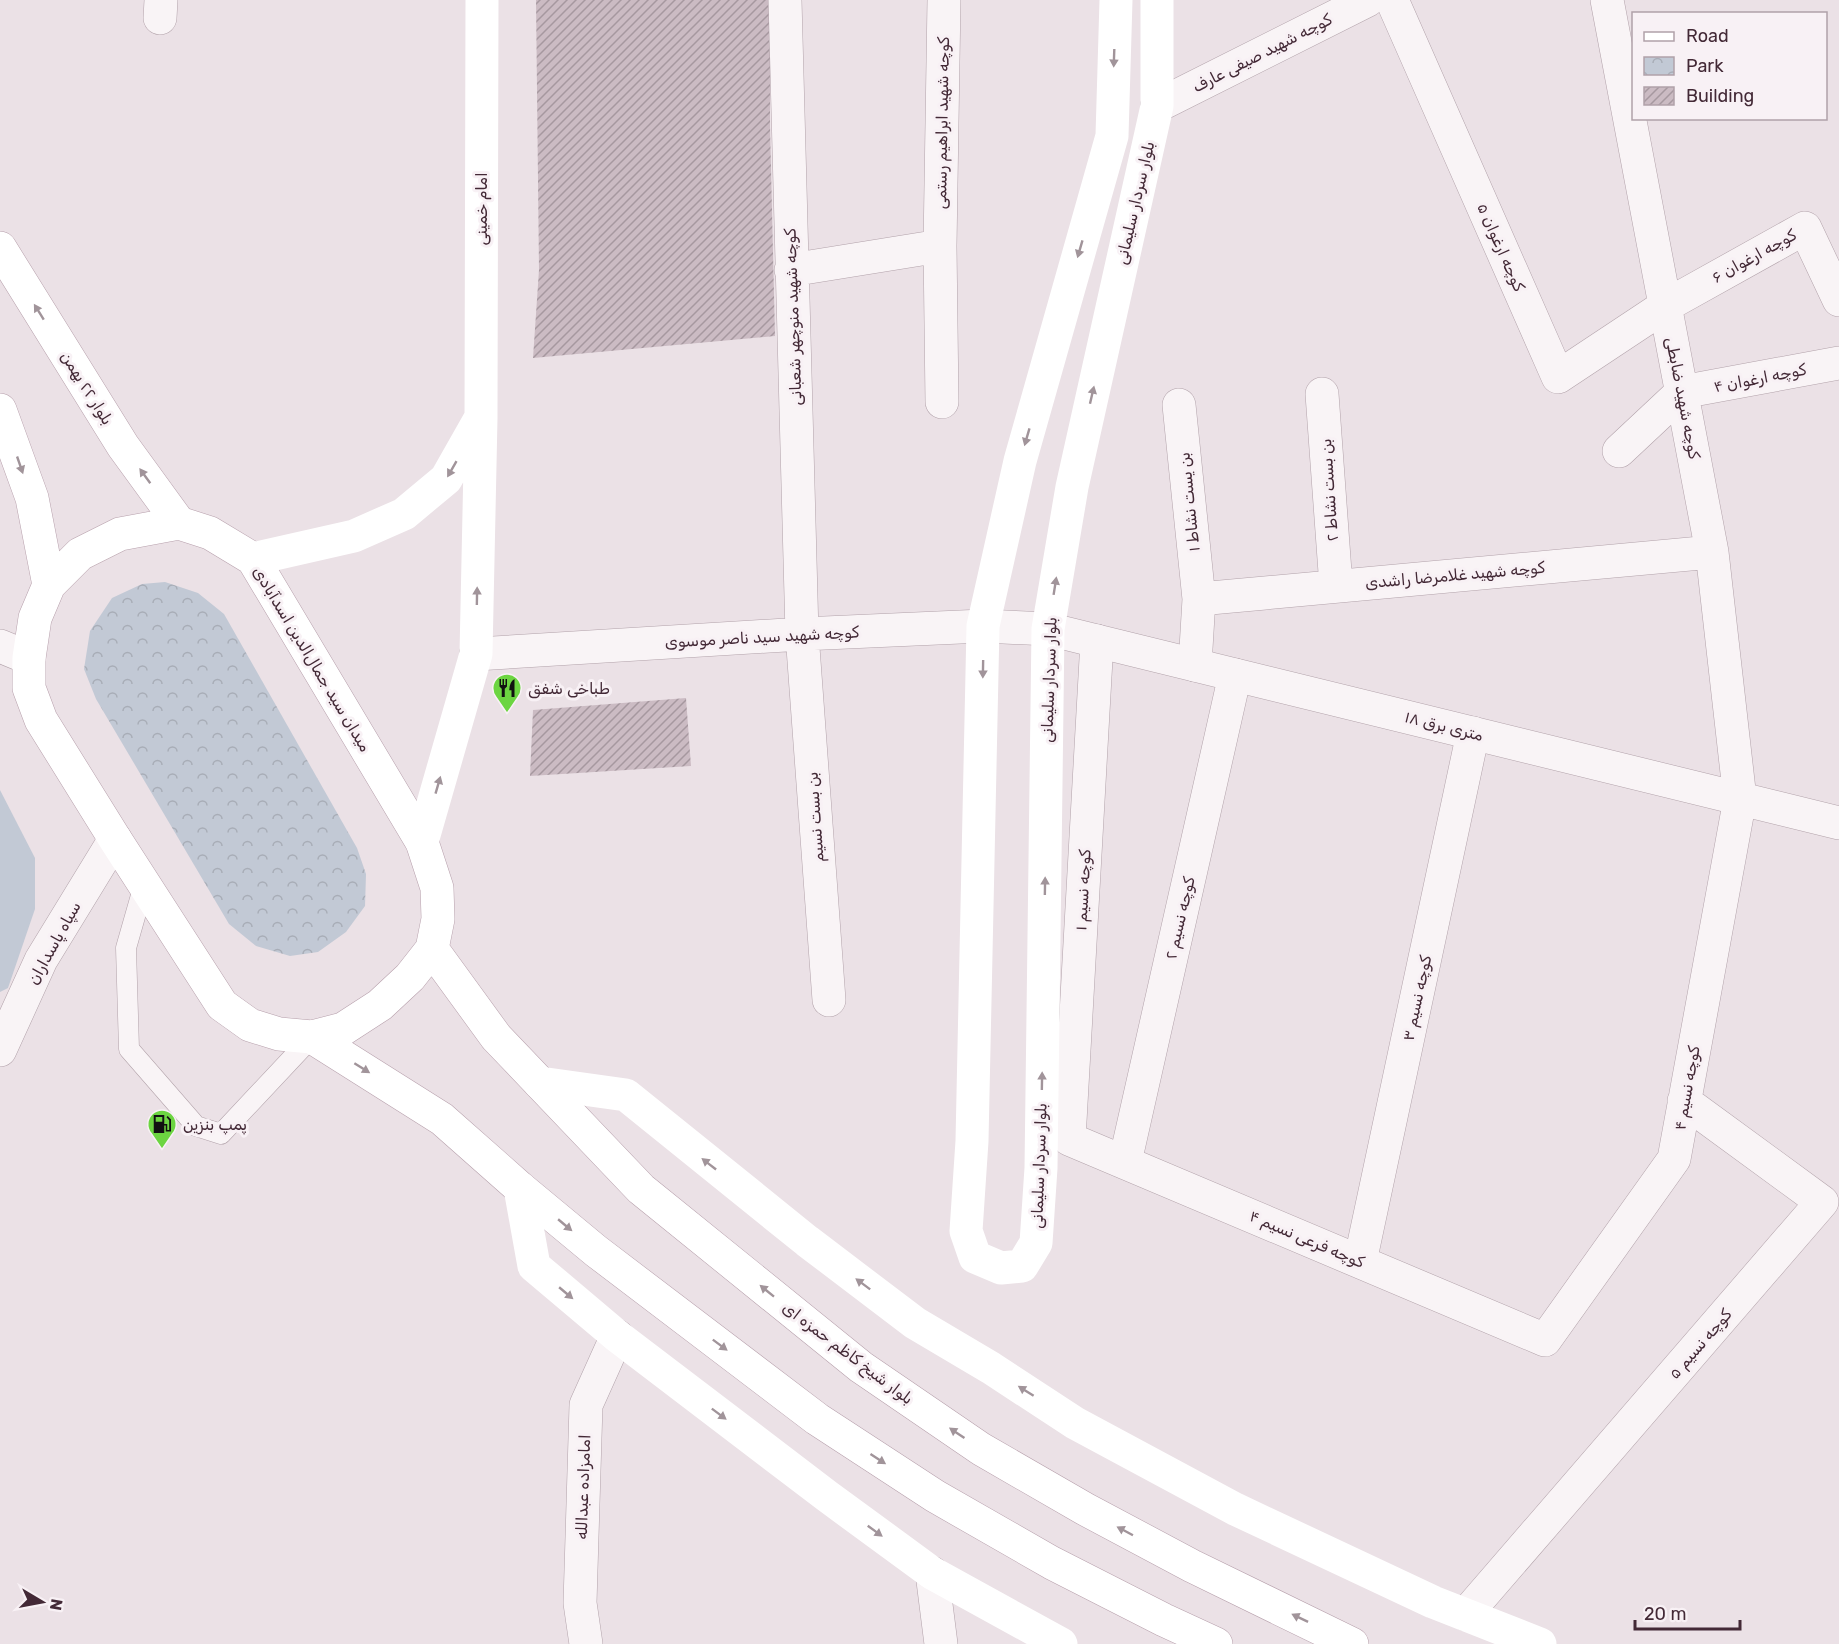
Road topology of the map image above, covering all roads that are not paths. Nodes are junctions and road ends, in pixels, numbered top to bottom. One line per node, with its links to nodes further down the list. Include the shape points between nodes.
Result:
1 (482, 0): 21 (main road, امام خمینی)
2 (785, 0): 12 (street, کوچه شهید منوچهر شعبانی)
3 (944, 0): 10 (street, کوچه شهید ابراهیم رستمی)
4 (1116, 0): 29 (main road, بلوار سردار سلیمانی, one-way to 29, via 1112,136 1020,460)
5 (1157, 0): 9 (main road, بلوار سردار سلیمانی)
6 (1368, 0): 9 (street, کوچه شهید صیفی عارف)
7 (1392, 0): 14 (street, کوچه ارغوان ۵, via 1558,376)
8 (1607, 0): 14 (street, کوچه شهید ضابطی)
9 (1157, 106): 30 (main road, بلوار سردار سلیمانی, one-way to 9, via 1072,487)
10 (940, 246): 12 (street); 18 (street, کوچه شهید ابراهیم رستمی)
11 (0, 248): 23 (main road, بلوار ۲۲ بهمن, one-way to 11, via 123,446)
12 (792, 270): 31 (street, کوچه شهید منوچهر شعبانی)
13 (1839, 300): 14 (street, کوچه ارغوان ۶, via 1805,228)
14 (1665, 306): 16 (street, کوچه شهید ضابطی)
15 (1839, 363): 16 (street, کوچه ارغوان ۴)
16 (1682, 393): 22 (street); 24 (street, کوچه شهید ضابطی)
17 (1322, 394): 27 (street, بن بست نشاط ۲)
18 (942, 402)
19 (1179, 405): 28 (street, بن یست نشاط ۱)
20 (0, 410): 26 (main road, one-way to 26, via 32,498)
21 (481, 418): 25 (main road, one-way to 25, via 446,478 404,514 354,536); 34 (main road, امام خمینی, one-way to 21)
22 (1619, 451)
23 (179, 523): 25 (main road, میدان سید جمال‌الدین اسدآبادی, via 210,533); 26 (main road, میدان سید جمال‌الدین اسدآبادی, via 120,534 80,554)
24 (1712, 552): 27 (street, کوچه شهید غلامرضا راشدی); 38 (street, کوچه شهید ضابطی)
25 (253, 559): 41 (main road, میدان سید جمال‌الدین اسدآبادی)
26 (49, 585): 33 (main road, میدان سید جمال‌الدین اسدآبادی)
27 (1336, 586): 28 (street, کوچه شهید غلامرضا راشدی)
28 (1199, 599): 35 (street, بن یست نشاط ۱)
29 (983, 626): 30 (street, کوچه شهید سید ناصر موسوی); 30 (main road, بلوار سردار سلیمانی, one-way to 30, via 972,1141 966,1231 975,1257 1000,1268 1022,1266 1036,1243 1041,1168); 31 (street, کوچه شهید سید ناصر موسوی)
30 (1048, 629): 32 (street, ۱۸ متری برق)
31 (802, 634): 34 (street, کوچه شهید سید ناصر موسوی); 44 (street, بن بست نسیم)
32 (1097, 641): 35 (street, ۱۸ متری برق); 49 (street, کوچه نسیم ۱)
33 (14, 652): 40 (main road, میدان سید جمال‌الدین اسدآبادی, via 41,720)
34 (476, 654): 41 (main road, امام خمینی, one-way to 34)
35 (1196, 665): 36 (street, ۱۸ متری برق)
36 (1235, 675): 37 (street, ۱۸ متری برق); 50 (street, کوچه نسیم ۲)
37 (1473, 733): 38 (street, ۱۸ متری برق); 52 (street, کوچه نسیم ۳)
38 (1740, 799): 39 (street, ۱۸ متری برق); 48 (street, کوچه نسیم ۴)
39 (1839, 824)
40 (115, 839): 42 (main road, میدان سید جمال‌الدین اسدآبادی); 46 (street, سپاه پاسداران, via 41,960)
41 (422, 842): 43 (main road, میدان سید جمال‌الدین اسدآبادی, via 437,888 438,919)
42 (144, 885): 45 (main road, میدان سید جمال‌الدین اسدآبادی, via 222,1005 250,1025 279,1034); 45 (lane, via 126,948 129,1049 196,1126 221,1134)
43 (432, 949): 45 (main road, میدان سید جمال‌الدین اسدآبادی, via 380,1005 343,1029); 47 (main road, بلوار شیخ کاظم حمزه ای, via 496,1037)
44 (829, 1000)
45 (312, 1037): 51 (main road, one-way to 51, via 442,1119)
46 (0, 1050)
47 (540, 1083): 56 (main road, one-way to 47, via 1235,1509 1075,1423 915,1323 626,1095); 61 (main road, بلوار شیخ کاظم حمزه ای, one-way to 47, via 1085,1509 981,1449 861,1367 641,1189)
48 (1684, 1101): 54 (street, کوچه نسیم ۴, via 1674,1159); 56 (street, کوچه نسیم ۵, via 1822,1202)
49 (1069, 1139): 50 (street, کوچه فرعی نسیم ۴)
50 (1125, 1162): 52 (street, کوچه فرعی نسیم ۴)
51 (520, 1188): 53 (main road, one-way to 53, via 534,1266); 60 (main road, one-way to 60, via 605,1258 856,1445 1052,1563)
52 (1360, 1262): 54 (street, کوچه فرعی نسیم ۴)
53 (617, 1336): 55 (main road, one-way to 55); 57 (street, امامزاده عبدالله, via 586,1405 580,1603)
54 (1545, 1340)
55 (932, 1573): 58 (street); 59 (main road)
56 (1466, 1614): 62 (main road)
57 (586, 1644)
58 (941, 1644)
59 (1061, 1644)
60 (1216, 1644)
61 (1352, 1644)
62 (1540, 1644)

